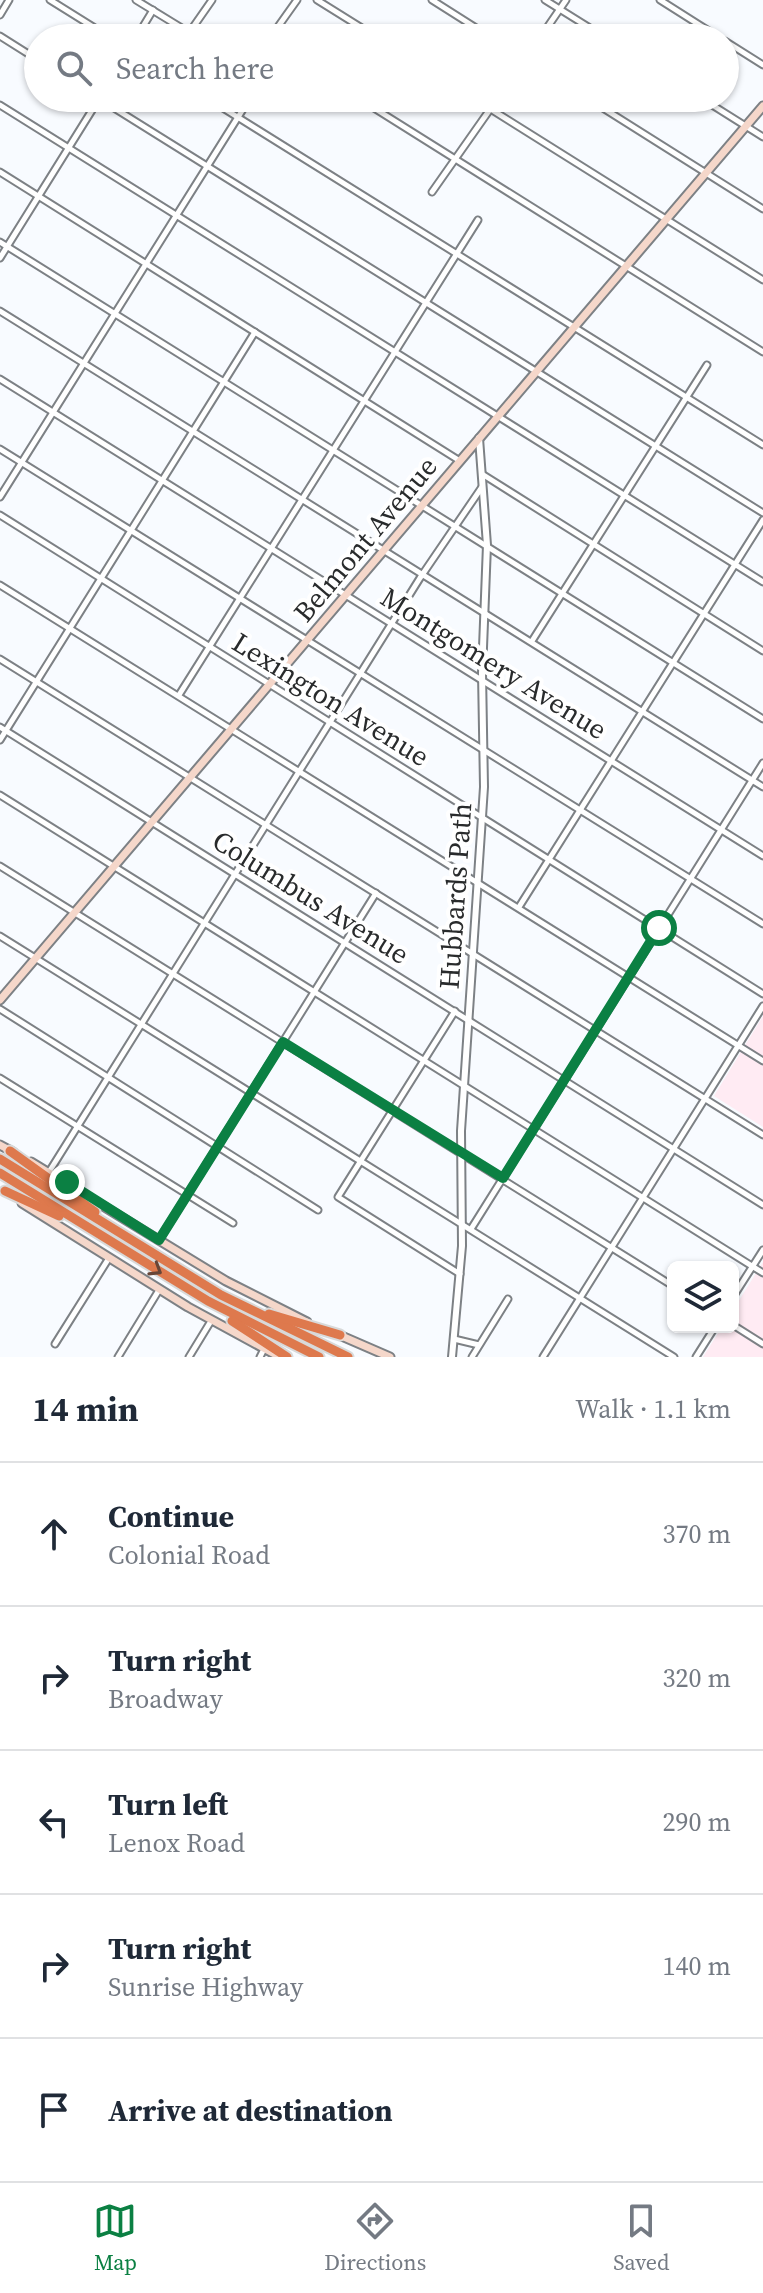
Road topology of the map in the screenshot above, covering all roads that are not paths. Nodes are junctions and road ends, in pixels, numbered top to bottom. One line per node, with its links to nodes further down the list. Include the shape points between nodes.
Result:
1 (9, 0): 13 (street)
2 (50, 0): 14 (street)
3 (137, 0): 12 (street)
4 (212, 0): 17 (street)
5 (297, 0): 18 (street)
6 (317, 0): 19 (street)
7 (432, 0): 20 (street)
8 (545, 0): 11 (street)
9 (566, 0): 11 (street)
10 (660, 0): 23 (street)
11 (560, 9): 21 (street); 22 (street)
12 (153, 10): 15 (street); 16 (street)
13 (0, 15)
14 (89, 24)
15 (144, 24)
16 (175, 24)
17 (195, 24)
18 (280, 24)
19 (356, 24)
20 (470, 24)
21 (550, 24)
22 (584, 24)
23 (698, 24)
24 (0, 36): 26 (street)
25 (739, 50): 27 (street)
26 (24, 51)
27 (763, 65)
28 (0, 105): 42 (street)
29 (763, 106): 40 (main road, Belmont Avenue)
30 (90, 112): 42 (street)
31 (121, 112): 44 (street)
32 (229, 112): 39 (street)
33 (242, 112): 39 (street)
34 (380, 112): 43 (street)
35 (489, 112): 43 (street)
36 (496, 112): 51 (street)
37 (609, 112): 46 (street)
38 (723, 112): 40 (street)
39 (238, 118): 44 (street); 55 (street)
40 (745, 126): 41 (street); 46 (main road, Belmont Avenue)
41 (763, 137)
42 (68, 147): 48 (street); 50 (street)
43 (455, 159): 47 (street); 58 (street)
44 (209, 167): 50 (street); 60 (street)
45 (0, 172): 48 (street)
46 (706, 173): 49 (street); 51 (main road, Belmont Avenue)
47 (432, 192)
48 (38, 196): 54 (street); 57 (street)
49 (763, 209)
50 (178, 216): 57 (street); 65 (street)
51 (666, 219): 58 (main road, Belmont Avenue); 59 (street)
52 (478, 220): 55 (street)
53 (0, 242): 54 (street)
54 (7, 247): 56 (street); 62 (street)
55 (457, 253): 60 (street); 63 (street)
56 (0, 258)
57 (146, 265): 62 (street); 64 (street)
58 (626, 266): 63 (main road, Belmont Avenue); 66 (street)
59 (763, 280)
60 (426, 302): 65 (street); 69 (street)
61 (0, 311): 67 (street)
62 (116, 314): 67 (street); 71 (street)
63 (575, 326): 69 (main road, Belmont Avenue); 72 (street)
64 (255, 332): 71 (street); 73 (street)
65 (395, 351): 73 (street); 75 (street)
66 (763, 352)
67 (86, 364): 74 (street); 76 (street)
68 (707, 365): 72 (street)
69 (536, 371): 75 (main road, Belmont Avenue); 79 (street)
70 (0, 379): 74 (street, Montgomery Avenue)
71 (223, 382): 76 (street); 81 (street)
72 (687, 397): 78 (street); 79 (street)
73 (364, 400): 81 (street); 82 (street)
74 (54, 413): 83 (street); 85 (street, Montgomery Avenue)
75 (499, 416): 77 (main road, Belmont Avenue); 87 (street)
76 (193, 431): 85 (street); 89 (street)
77 (479, 438): 82 (main road, Belmont Avenue); 84 (street, Hubbards Path)
78 (763, 445)
79 (656, 447): 87 (street); 91 (street)
80 (0, 449): 83 (street)
81 (333, 450): 89 (street); 90 (street)
82 (460, 461): 90 (main road, Belmont Avenue)
83 (22, 463): 88 (street); 95 (street)
84 (482, 474): 86 (street, Hubbards Path); 96 (street)
85 (162, 479): 95 (street); 98 (street, Montgomery Avenue)
86 (483, 486): 94 (street); 97 (street, Hubbards Path)
87 (626, 496): 96 (street); 100 (street)
88 (0, 497)
89 (302, 499): 98 (street); 99 (street)
90 (422, 505): 94 (street); 99 (main road, Belmont Avenue)
91 (763, 513)
92 (0, 515): 102 (street, Lexington Avenue)
93 (763, 520): 100 (street)
94 (454, 525): 97 (street); 101 (street)
95 (131, 528): 102 (street); 107 (street)
96 (594, 543): 105 (street); 109 (street)
97 (487, 545): 105 (street); 108 (street, Hubbards Path)
98 (271, 548): 106 (street, Montgomery Avenue); 107 (street)
99 (384, 550): 101 (street); 106 (main road, Belmont Avenue)
100 (735, 564): 103 (street); 109 (street)
101 (423, 574): 108 (street); 110 (street)
102 (100, 578): 111 (street); 114 (street, Lexington Avenue)
103 (763, 582)
104 (0, 585): 111 (street)
105 (563, 593): 113 (street); 117 (street)
106 (346, 595): 110 (street, Montgomery Avenue); 112 (main road, Belmont Avenue)
107 (241, 597): 112 (street); 114 (street)
108 (485, 612): 113 (street); 119 (street, Hubbards Path)
109 (704, 614): 115 (street); 117 (street)
110 (393, 623): 118 (street); 119 (street, Montgomery Avenue)
111 (70, 627): 120 (street); 122 (street)
112 (308, 639): 118 (street); 121 (main road, Belmont Avenue)
113 (532, 641): 123 (street)
114 (210, 647): 121 (street, Lexington Avenue); 122 (street)
115 (763, 651)
116 (0, 659): 120 (street)
117 (674, 663): 123 (street); 124 (street)
118 (362, 673): 125 (street); 129 (street)
119 (482, 679): 129 (street, Hubbards Path); 130 (street, Montgomery Avenue)
120 (36, 681): 127 (street); 133 (street)
121 (270, 684): 125 (street, Lexington Avenue); 126 (main road, Belmont Avenue)
122 (179, 695): 126 (street)
123 (642, 711): 130 (street); 134 (street)
124 (763, 719)
125 (331, 722): 132 (street); 138 (street, Lexington Avenue)
126 (232, 728): 132 (street); 133 (main road, Belmont Avenue)
127 (3, 729): 128 (street); 139 (street, Columbus Avenue)
128 (0, 740)
129 (484, 749): 137 (street); 138 (street, Hubbards Path)
130 (611, 759): 137 (street); 141 (street, Montgomery Avenue)
131 (763, 763): 134 (street)
132 (300, 771): 140 (street); 148 (street)
133 (190, 777): 139 (main road, Belmont Avenue); 140 (street)
134 (752, 781): 135 (street); 141 (street)
135 (763, 787)
136 (0, 795): 145 (street)
137 (580, 809): 143 (street); 147 (street)
138 (483, 816): 143 (street, Lexington Avenue); 148 (street, Hubbards Path)
139 (152, 822): 145 (main road, Belmont Avenue); 146 (street, Columbus Avenue)
140 (267, 825): 146 (street); 149 (street)
141 (721, 830): 142 (street, Montgomery Avenue); 147 (street)
142 (763, 856)
143 (550, 858): 150 (street); 154 (street, Lexington Avenue)
144 (0, 866): 151 (street)
145 (114, 867): 151 (main road, Belmont Avenue); 152 (street)
146 (237, 875): 152 (street); 156 (street, Columbus Avenue)
147 (690, 879): 153 (street); 154 (street)
148 (477, 881): 150 (street); 157 (street, Hubbards Path)
149 (376, 893): 156 (street); 157 (street)
150 (519, 907): 160 (street)
151 (75, 912): 158 (main road, Belmont Avenue); 159 (street)
152 (205, 923): 159 (street); 161 (street)
153 (763, 924)
154 (659, 928): 160 (street); 162 (street, Lexington Avenue)
155 (0, 936): 158 (street)
156 (346, 943): 161 (street); 166 (street, Columbus Avenue)
157 (472, 953): 167 (street, Hubbards Path); 169 (street)
158 (36, 958): 163 (main road, Belmont Avenue); 168 (street)
159 (173, 973): 168 (street); 170 (street)
160 (629, 976): 169 (street); 171 (street)
161 (315, 992): 170 (street); 172 (street)
162 (763, 994)
163 (0, 1000)
164 (763, 1006): 171 (street)
165 (0, 1009): 174 (street)
166 (455, 1011): 167 (street, Columbus Avenue); 172 (street)
167 (469, 1019): 176 (street, Columbus Avenue); 177 (street, Hubbards Path)
168 (141, 1023): 174 (street); 178 (street)
169 (595, 1030): 176 (street); 179 (street)
170 (283, 1042): 178 (street); 180 (street)
171 (738, 1045): 173 (street); 179 (street)
172 (424, 1060): 177 (street); 180 (street)
173 (763, 1061)
174 (108, 1077): 181 (street); 185 (street)
175 (0, 1078): 181 (street)
176 (564, 1079): 182 (street); 186 (street, Columbus Avenue)
177 (464, 1085): 182 (street); 188 (street, Hubbards Path)
178 (252, 1092): 185 (street); 190 (street)
179 (705, 1097): 183 (street); 186 (street)
180 (392, 1110): 188 (street); 190 (street)
181 (78, 1127): 191 (street); 195 (street)
182 (534, 1128): 193 (street); 196 (street)
183 (763, 1135)
184 (0, 1145): 187 (main road)
185 (218, 1146): 195 (street); 198 (street)
186 (673, 1147): 196 (street); 197 (street, Columbus Avenue)
187 (10, 1151): 191 (main road); 203 (highway)
188 (460, 1152): 193 (street); 199 (street, Hubbards Path)
189 (0, 1159): 203 (highway)
190 (362, 1160): 199 (street); 210 (street, via 338,1197)
191 (49, 1172): 204 (main road)
192 (0, 1173): 202 (highway)
193 (503, 1178): 201 (street); 205 (street)
194 (2, 1189): 202 (highway); 207 (main road)
195 (188, 1195): 200 (street); 204 (street)
196 (643, 1197): 205 (street); 208 (street)
197 (763, 1205)
198 (318, 1210)
199 (461, 1222): 201 (street); 210 (street, Hubbards Path)
200 (233, 1223)
201 (471, 1229): 215 (street)
202 (105, 1239): 217 (highway, one-way to 217)
203 (129, 1239): 214 (highway)
204 (159, 1240): 221 (main road, via 258,1298)
205 (612, 1247): 211 (street); 215 (street)
206 (763, 1250): 208 (street)
207 (109, 1258): 213 (main road); 223 (street)
208 (753, 1266): 209 (street); 212 (street)
209 (763, 1273)
210 (460, 1274): 222 (street, Hubbards Path)
211 (667, 1282)
212 (739, 1288)
213 (159, 1290): 218 (main road); 227 (street)
214 (221, 1295): 221 (highway); 232 (highway)
215 (580, 1297): 236 (street); 237 (street)
216 (508, 1299): 225 (street)
217 (208, 1301): 230 (highway); 231 (highway)
218 (211, 1321): 226 (main road); 228 (street)
219 (739, 1329): 224 (street)
220 (711, 1333): 238 (street)
221 (340, 1335): 233 (main road)
222 (454, 1339): 225 (street); 234 (street, Hubbards Path)
223 (55, 1344)
224 (763, 1344)
225 (479, 1345): 235 (street)
226 (262, 1353): 229 (main road)
227 (118, 1357)
228 (189, 1357)
229 (280, 1357)
230 (287, 1357)
231 (319, 1357)
232 (348, 1357)
233 (390, 1357)
234 (452, 1357)
235 (472, 1357)
236 (543, 1357)
237 (674, 1357)
238 (696, 1357)

